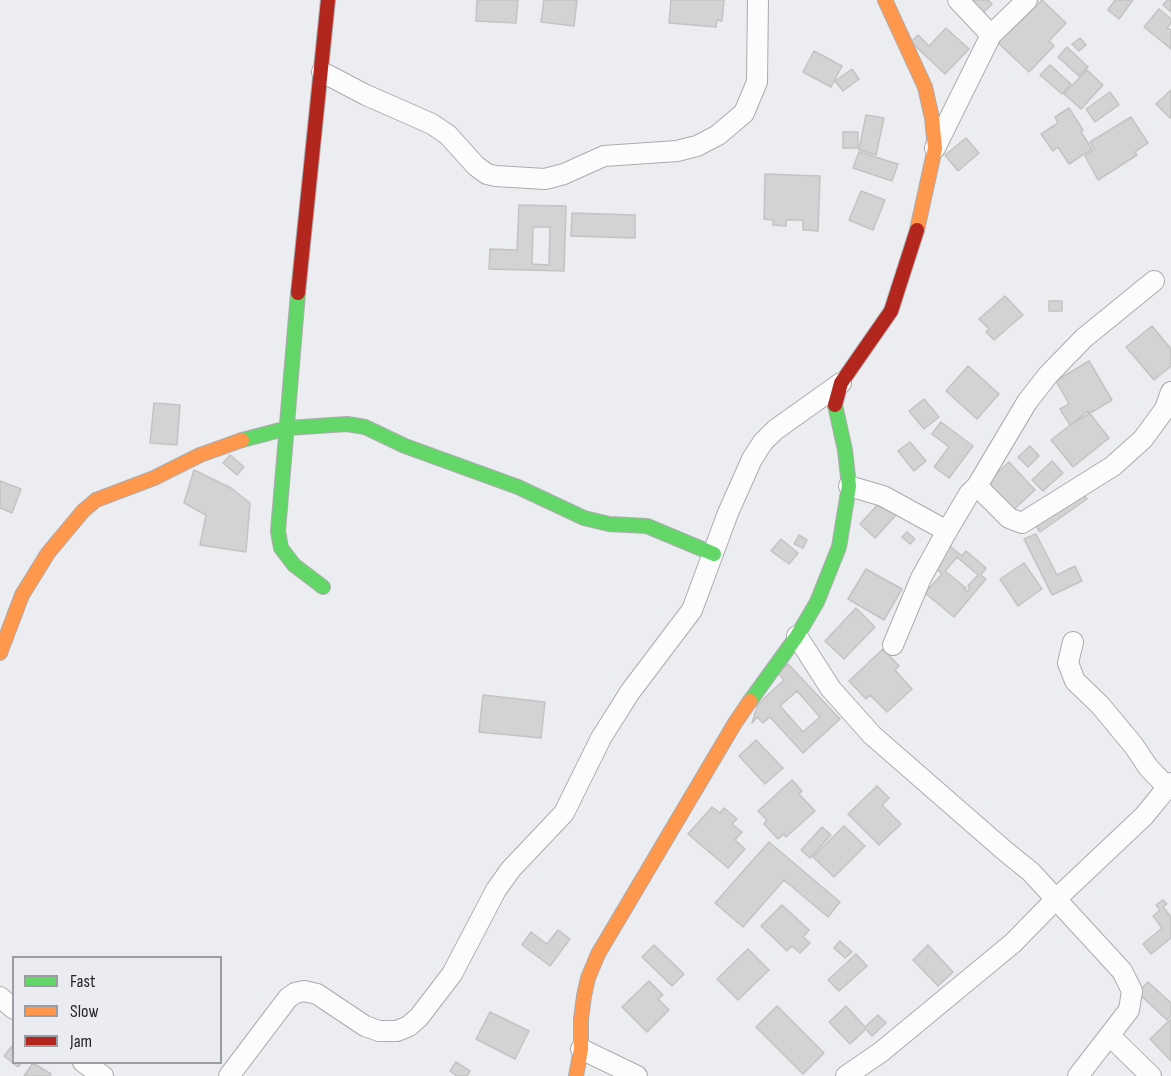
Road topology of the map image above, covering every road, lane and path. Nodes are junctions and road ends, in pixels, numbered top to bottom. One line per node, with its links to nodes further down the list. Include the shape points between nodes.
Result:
1 (328, 0): 7 (street)
2 (758, 0): 7 (street, via 757,82 744,113 718,135 676,151 604,156 545,179 487,174 432,124)
3 (885, 0): 8 (street, via 925,87)
4 (958, 0): 6 (street)
5 (1027, 0): 6 (street)
6 (991, 35): 8 (street)
7 (322, 72): 12 (street)
8 (935, 148): 10 (street, via 908,265 891,311)
9 (1155, 281): 14 (street, via 1084,339 1048,375 1027,402)
10 (841, 383): 13 (street, via 836,405); 16 (street, via 763,442 728,513)
11 (1169, 405): 14 (street, via 1143,439 1113,466 1022,523 1009,518)
12 (288, 428): 16 (street, via 347,424 365,427 405,446 518,487 584,518 646,526); 17 (street, via 281,548 294,565); 21 (street, via 229,444 96,500 48,553 22,595)
13 (849, 486): 15 (street, via 883,496); 18 (street, via 839,547 817,603)
14 (977, 486): 15 (street)
15 (946, 531): 20 (street)
16 (714, 554): 30 (street, via 692,610 630,692 601,738 564,813 501,883 452,974 419,1017 397,1031 379,1031 317,994 295,993)
17 (323, 587)
18 (797, 636): 23 (street, via 831,688 872,735 1031,872); 27 (street, via 735,723 598,954 584,996)
19 (1073, 642): 22 (street, via 1068,663 1075,681 1100,705 1148,767)
20 (893, 645)
21 (0, 652)
22 (1169, 785): 23 (street, via 1144,816)
23 (1055, 900): 26 (street, via 1118,965 1130,984 1129,1010); 33 (street, via 1013,943)
24 (0, 997): 25 (street)
25 (12, 1007)
26 (1110, 1036): 34 (street); 35 (street)
27 (581, 1049): 31 (street); 32 (street)
28 (86, 1064): 29 (street)
29 (103, 1076)
30 (229, 1076)
31 (576, 1076)
32 (637, 1076)
33 (846, 1076)
34 (1078, 1076)
35 (1151, 1076)

